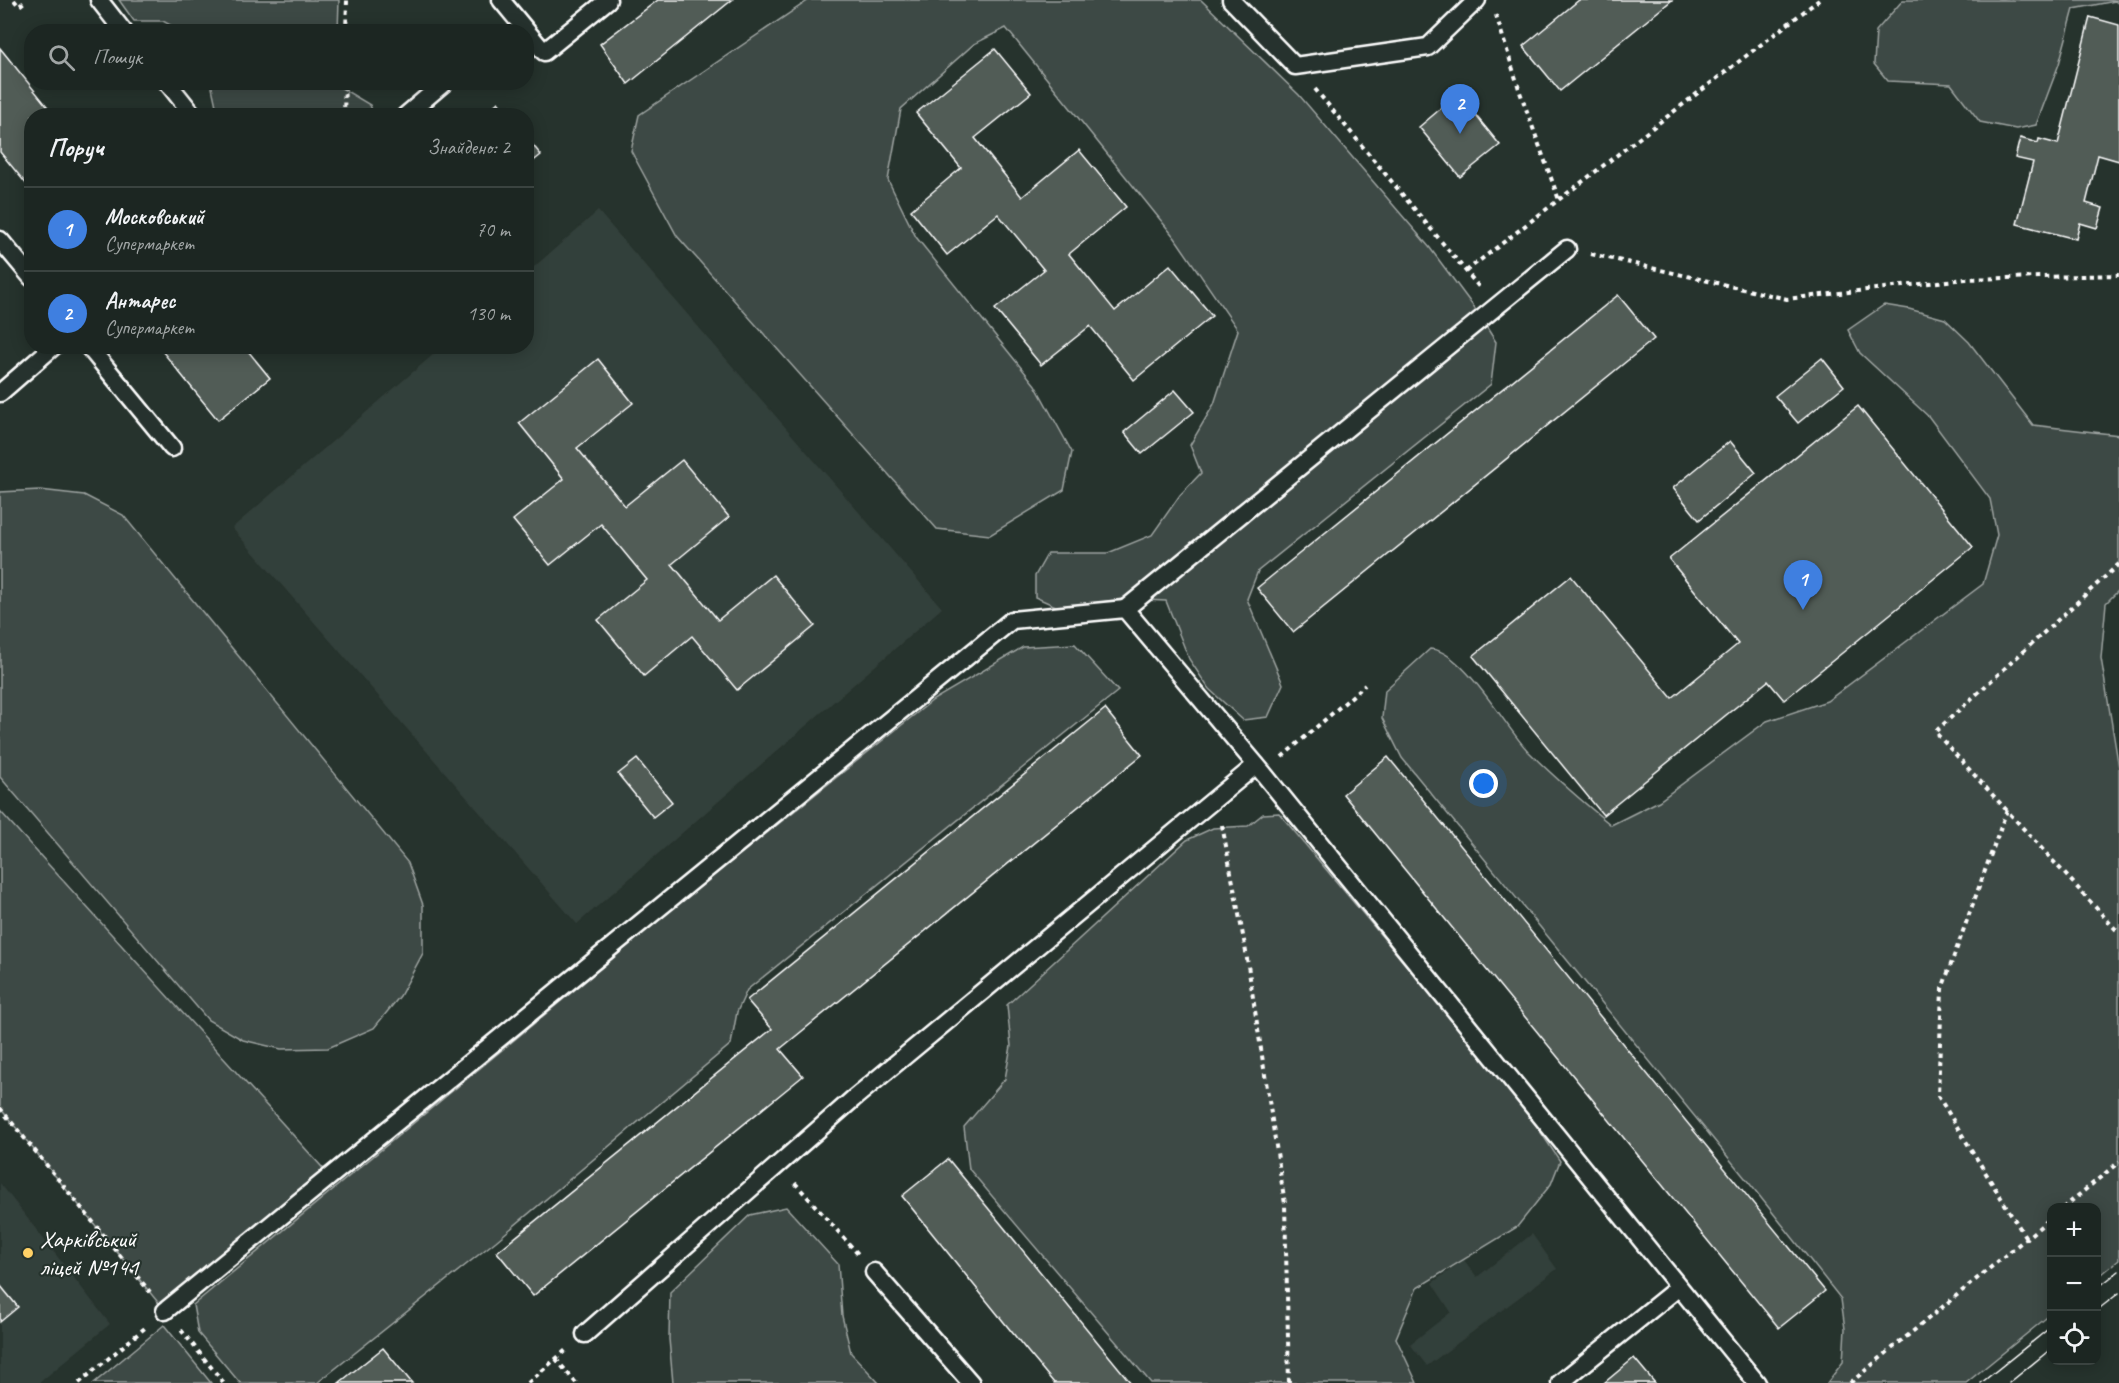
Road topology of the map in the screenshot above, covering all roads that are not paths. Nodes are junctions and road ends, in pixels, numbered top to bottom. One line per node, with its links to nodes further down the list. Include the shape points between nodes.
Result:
1 (99, 0): 6 (lane)
2 (501, 0): 7 (lane)
3 (608, 0): 8 (lane, via 544,52)
4 (1231, 0): 5 (lane, via 1295,66 1428,47)
5 (1477, 0)
6 (118, 24)
7 (512, 24)
8 (534, 44)
9 (173, 90): 11 (lane)
10 (436, 90): 12 (lane)
11 (187, 108)
12 (414, 108)
13 (0, 240): 15 (lane)
14 (1567, 249): 20 (lane)
15 (24, 268)
16 (45, 354): 18 (lane)
17 (95, 354): 19 (lane)
18 (0, 393)
19 (172, 448)
20 (1125, 609): 21 (lane); 24 (lane, via 1012,620)
21 (1260, 769): 23 (lane); 25 (lane, via 1217,798 862,1091)
22 (874, 1272): 26 (lane)
23 (1679, 1287): 27 (lane); 28 (lane)
24 (165, 1311)
25 (585, 1334)
26 (971, 1383)
27 (1560, 1383)
28 (1757, 1383)

